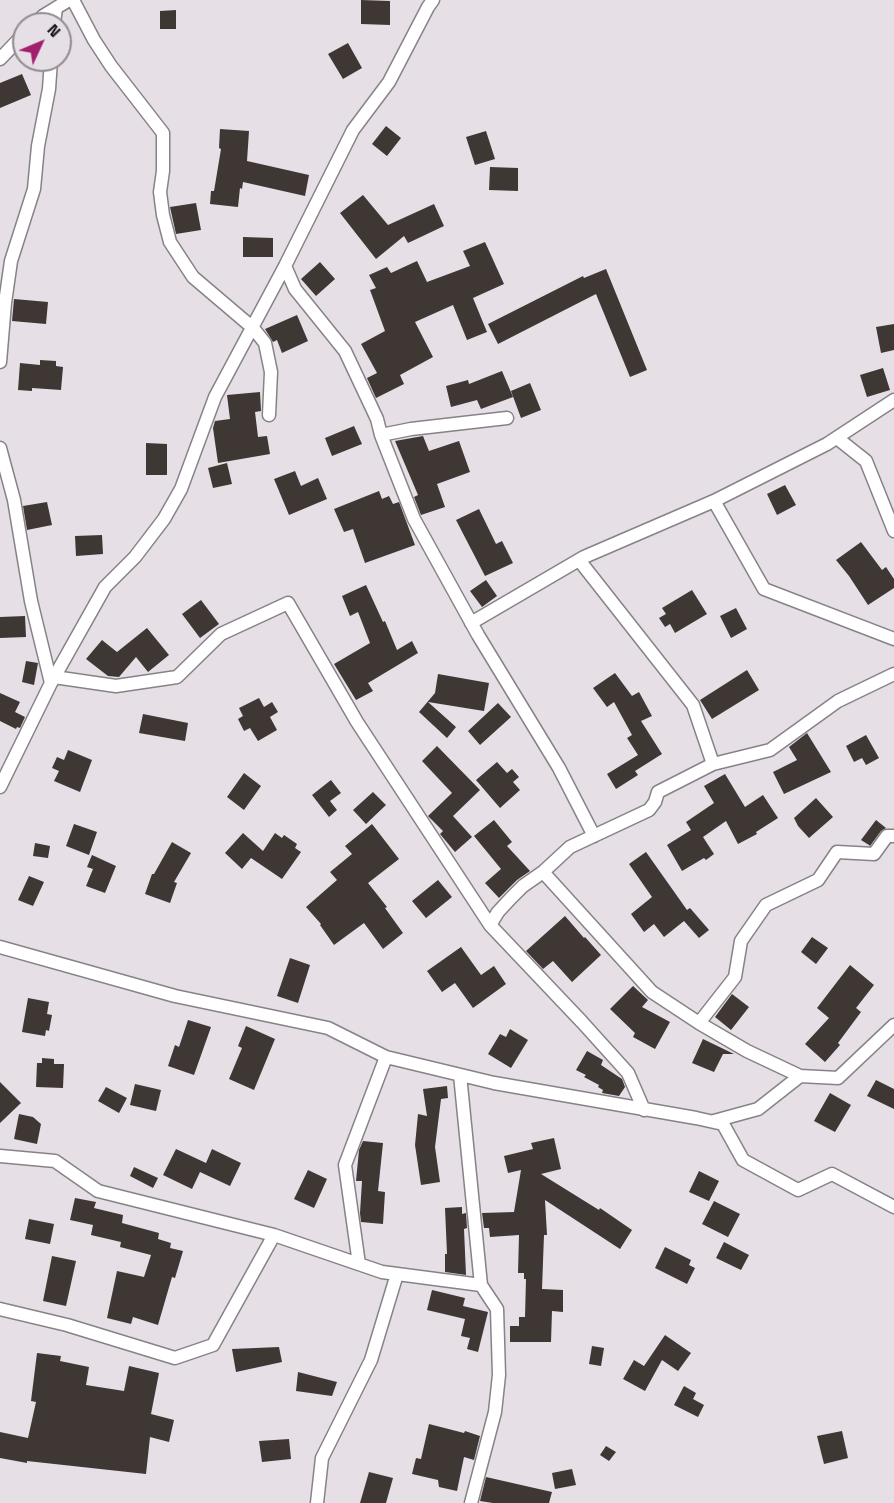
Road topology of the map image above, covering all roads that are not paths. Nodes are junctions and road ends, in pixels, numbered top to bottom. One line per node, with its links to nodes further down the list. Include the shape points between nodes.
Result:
1 (71, 0): 3 (street); 11 (street, via 111,66 163,133 160,192 170,242 193,277)
2 (432, 0): 10 (street, via 389,82 353,130)
3 (56, 8): 4 (street); 5 (street)
4 (50, 12)
5 (56, 12)
6 (12, 47): 7 (street)
7 (0, 60)
8 (50, 72): 9 (street, via 34,189)
9 (5, 259): 12 (street)
10 (285, 266): 11 (street); 16 (street, via 295,289 345,351)
11 (253, 328): 14 (street, via 268,354); 25 (street, via 214,397 181,489 164,519 105,587)
12 (0, 362)
13 (894, 400): 17 (street)
14 (269, 415)
15 (507, 418): 16 (street)
16 (381, 435): 22 (street, via 414,519)
17 (837, 438): 19 (street); 20 (street, via 866,461)
18 (0, 448): 25 (street, via 14,500 31,601)
19 (714, 501): 21 (street); 23 (street, via 764,589)
20 (894, 531)
21 (579, 560): 22 (street); 26 (street, via 693,705)
22 (471, 623): 28 (street, via 559,768)
23 (894, 639)
24 (894, 675): 26 (street, via 838,701 770,750)
25 (52, 680): 27 (street); 31 (street, via 116,686 177,677 221,634 288,603 357,722)
26 (713, 764): 28 (street, via 658,792 650,810)
27 (0, 787)
28 (594, 836): 30 (street, via 570,847)
29 (894, 836): 33 (street, via 887,836 874,854 837,852 818,880 766,905 741,941 735,977)
30 (543, 872): 31 (street, via 511,898); 33 (street, via 652,992)
31 (490, 925): 38 (street, via 628,1073)
32 (0, 947): 35 (street, via 137,987 328,1028)
33 (699, 1023): 37 (street)
34 (894, 1026): 37 (street, via 838,1078)
35 (386, 1057): 36 (street); 43 (street, via 345,1165)
36 (460, 1075): 38 (street); 45 (street)
37 (800, 1076): 39 (street, via 758,1109)
38 (644, 1110): 39 (street)
39 (713, 1122): 41 (street, via 723,1124 743,1160 798,1190 832,1174)
40 (0, 1156): 42 (street, via 55,1161 98,1191)
41 (894, 1207)
42 (274, 1235): 43 (street); 46 (street, via 213,1345 175,1359 67,1325)
43 (359, 1264): 44 (street)
44 (397, 1274): 45 (street); 47 (street, via 371,1360 322,1458)
45 (481, 1285): 48 (street, via 497,1309 499,1375 495,1412)
46 (0, 1309)
47 (317, 1503)
48 (471, 1503)

